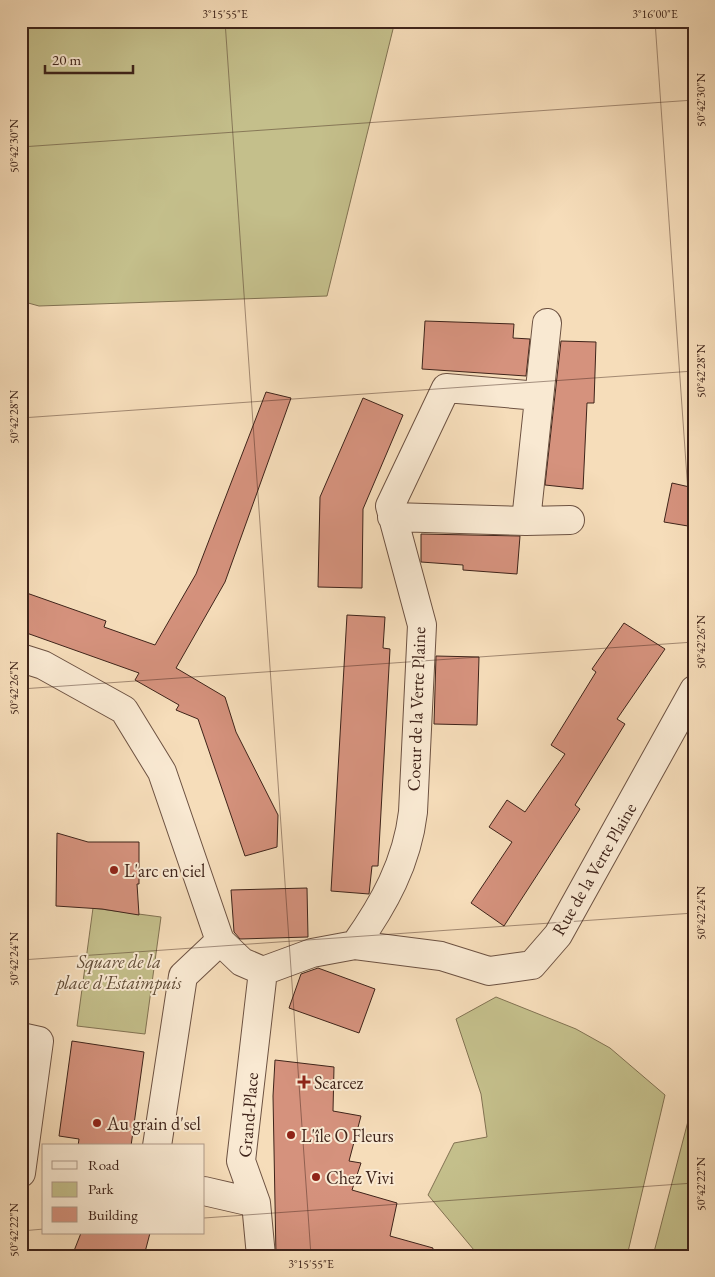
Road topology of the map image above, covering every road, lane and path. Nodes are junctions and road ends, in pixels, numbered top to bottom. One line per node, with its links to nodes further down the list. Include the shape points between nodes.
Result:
1 (546, 323): 2 (street)
2 (538, 396): 3 (street, Coeur de la Verte Plaine, via 446,388 390,506); 5 (street)
3 (392, 517): 5 (street); 9 (street, Coeur de la Verte Plaine, via 422,625 413,812 410,833 392,888)
4 (570, 520): 5 (street)
5 (526, 521)
6 (21, 658): 8 (street, via 43,665 124,710 162,772)
7 (694, 690): 9 (street, Rue de la Verte Plaine, via 558,935 532,965 489,971 441,956)
8 (220, 941): 10 (street, via 242,962); 12 (street, via 183,976)
9 (355, 945): 10 (street, Rue de la Verte Plaine, via 312,953)
10 (263, 971): 15 (street, Grand-Place, via 241,1161)
11 (21, 1037): 13 (street, via 39,1041)
12 (157, 1144)
13 (30, 1160)
14 (205, 1191): 15 (street)
15 (256, 1203): 16 (street, Grand-Place)
16 (261, 1256)

